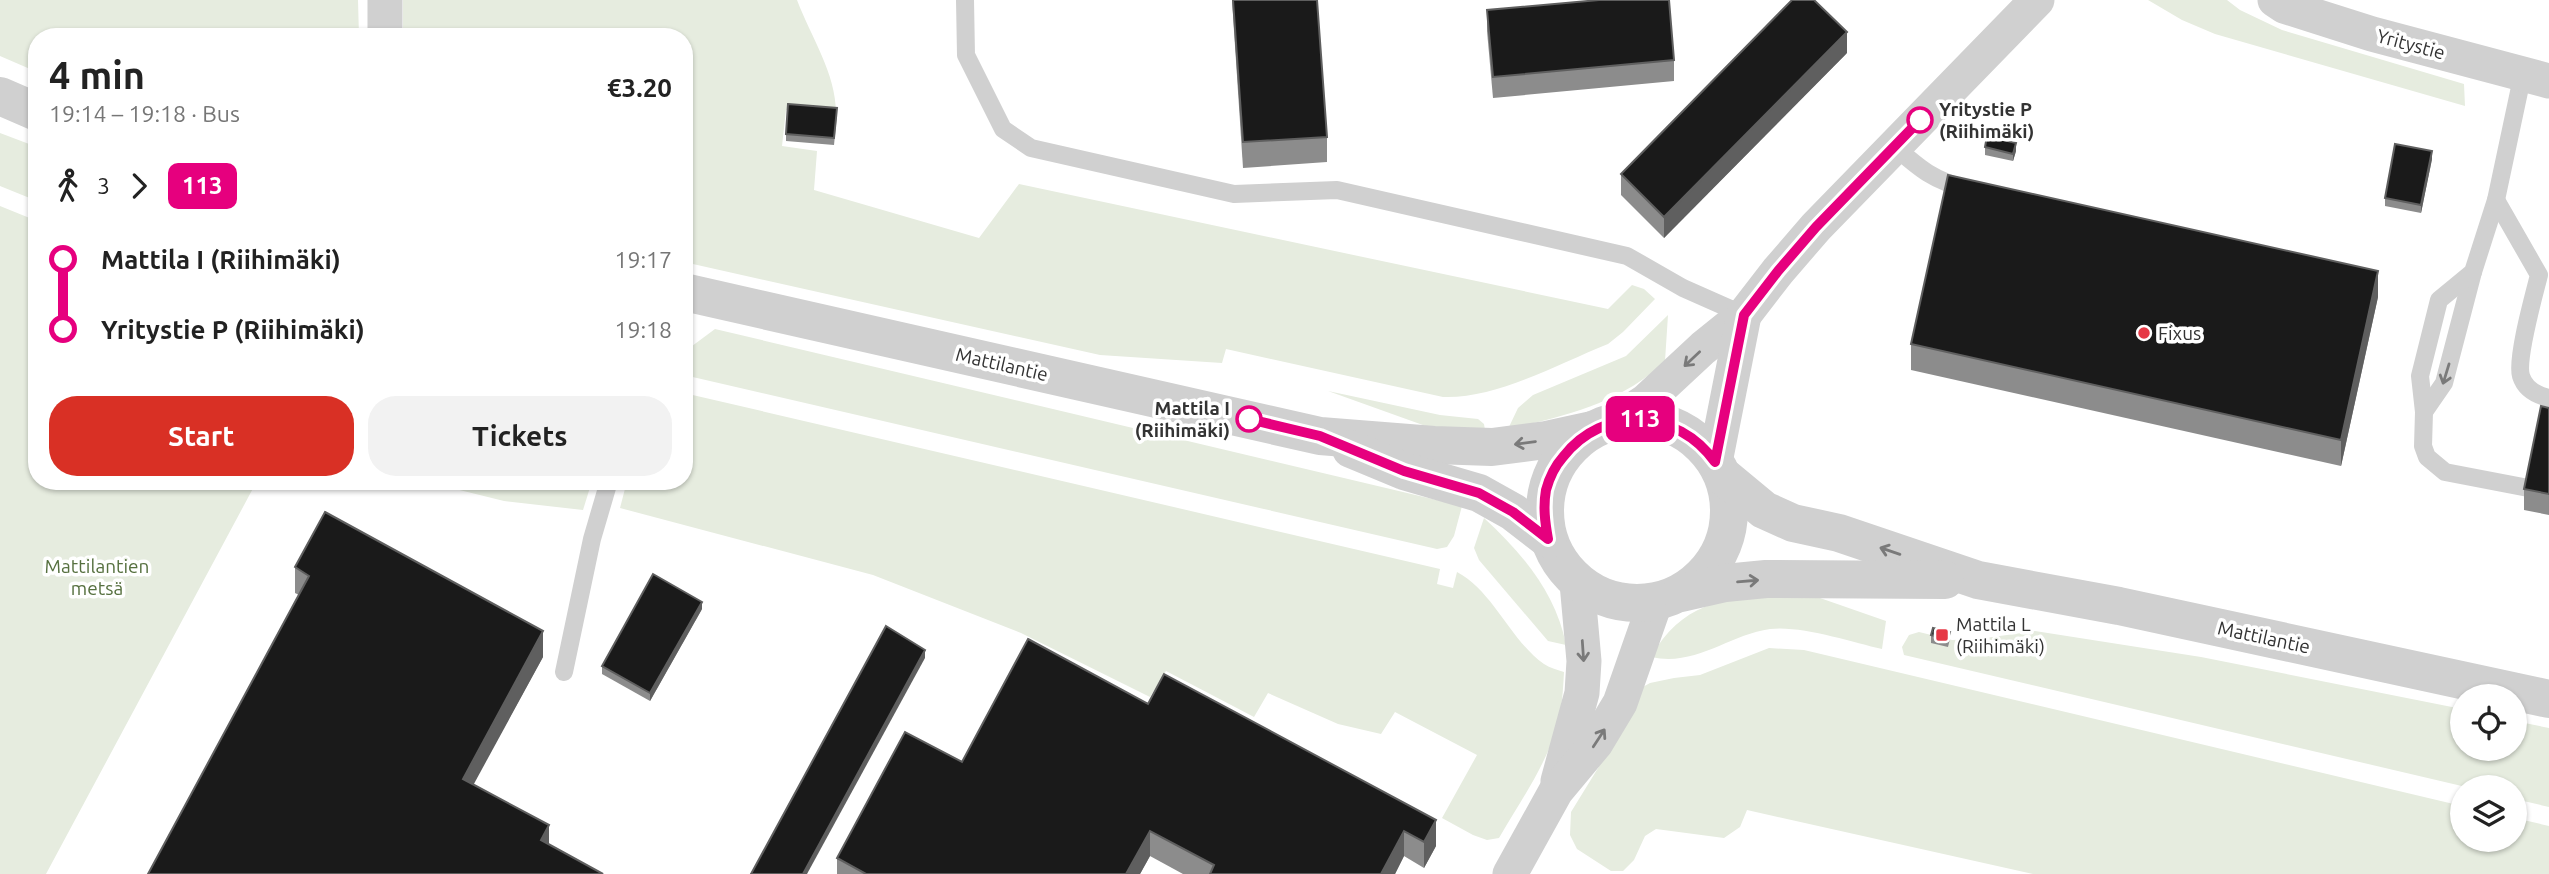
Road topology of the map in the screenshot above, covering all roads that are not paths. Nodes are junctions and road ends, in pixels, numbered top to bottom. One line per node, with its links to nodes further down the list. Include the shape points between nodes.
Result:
1 (385, 0): 5 (street)
2 (965, 0): 14 (lane, via 966,55 1003,129 1031,148 1234,194 1337,190 1627,256)
3 (2037, 0): 9 (street)
4 (2275, 0): 6 (street, Yritystie, via 2372,34)
5 (385, 28)
6 (2536, 77): 11 (lane)
7 (0, 96): 8 (street)
8 (28, 108)
9 (1895, 146): 10 (lane, via 1920,170 1942,182); 14 (street, via 1816,227)
10 (1980, 191)
11 (2496, 200): 12 (lane); 15 (lane, via 2539,275 2519,366 2525,385)
12 (2473, 272): 16 (lane, one-way to 16, via 2444,383); 16 (lane, via 2439,300 2420,376)
13 (693, 294): 18 (street, Mattilantie)
14 (1744, 315): 17 (street, one-way to 17, via 1646,401); 19 (street)
15 (2545, 397)
16 (2424, 412): 21 (lane, via 2423,446 2427,457 2445,472)
17 (1604, 425): 18 (street, Mattilantie, one-way to 18, via 1546,440 1492,447); 19 (street, via 1642,419 1667,424 1689,435); 22 (street, via 1572,444 1556,465 1544,514)
18 (1320, 436): 22 (street, Mattilantie, via 1404,471 1479,493)
19 (1719, 469): 23 (street, Mattilantie, one-way to 19, via 1784,519 1764,510); 25 (street, via 1729,502 1728,530 1719,555 1703,577)
20 (607, 490): 26 (lane)
21 (2549, 492)
22 (1548, 539): 24 (street)
23 (1978, 580): 25 (street, Mattilantie, one-way to 23, via 1725,583 1766,579); 27 (street, Mattilantie)
24 (1577, 583): 25 (street, via 1601,597 1627,604); 28 (street, one-way to 28, via 1582,693)
25 (1668, 598): 28 (street, one-way to 25, via 1596,743 1620,703)
26 (564, 672)
27 (2549, 699)
28 (1556, 791): 29 (street)
29 (1510, 874)

